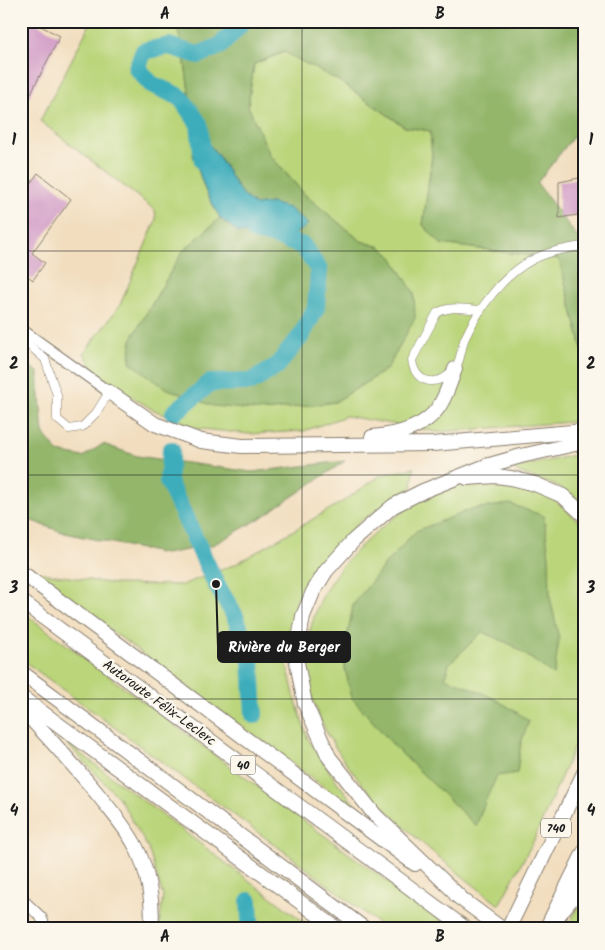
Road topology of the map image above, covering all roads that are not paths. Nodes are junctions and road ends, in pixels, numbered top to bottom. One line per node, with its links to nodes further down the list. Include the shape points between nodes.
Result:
1 (584, 246): 2 (street, via 533,259 502,284)
2 (480, 310): 5 (street, via 465,338); 5 (street, via 452,308 437,313 412,360 417,376 424,380 443,378)
3 (21, 329): 6 (street)
4 (21, 338): 6 (street, via 45,360 57,395 57,419 68,429 82,428)
5 (455, 369): 9 (highway, via 438,408 429,418 400,433)
6 (110, 392): 9 (highway, via 155,424 201,441 242,446)
7 (584, 431): 9 (highway, via 432,444)
8 (584, 442): 10 (highway, via 520,456)
9 (302, 445)
10 (453, 478): 11 (highway, via 496,476 534,484 563,496); 23 (highway, via 393,506 354,540 326,571 303,616 296,657 305,704 329,757 375,815)
11 (584, 515)
12 (21, 572): 23 (highway)
13 (21, 602): 28 (highway, Autoroute Félix-Leclerc / 40)
14 (21, 672): 27 (highway)
15 (21, 697): 26 (highway)
16 (21, 708): 25 (highway, via 77,770 136,846 149,887)
17 (584, 767): 18 (highway)
18 (581, 778): 30 (highway, 740)
19 (584, 852): 21 (highway, 740)
20 (584, 883): 21 (highway)
21 (568, 896): 31 (highway)
22 (21, 898): 24 (street, via 40,917)
23 (462, 899): 29 (highway)
24 (46, 929)
25 (151, 929)
26 (337, 929)
27 (365, 929)
28 (466, 929)
29 (502, 929)
30 (508, 929)
31 (547, 929)

